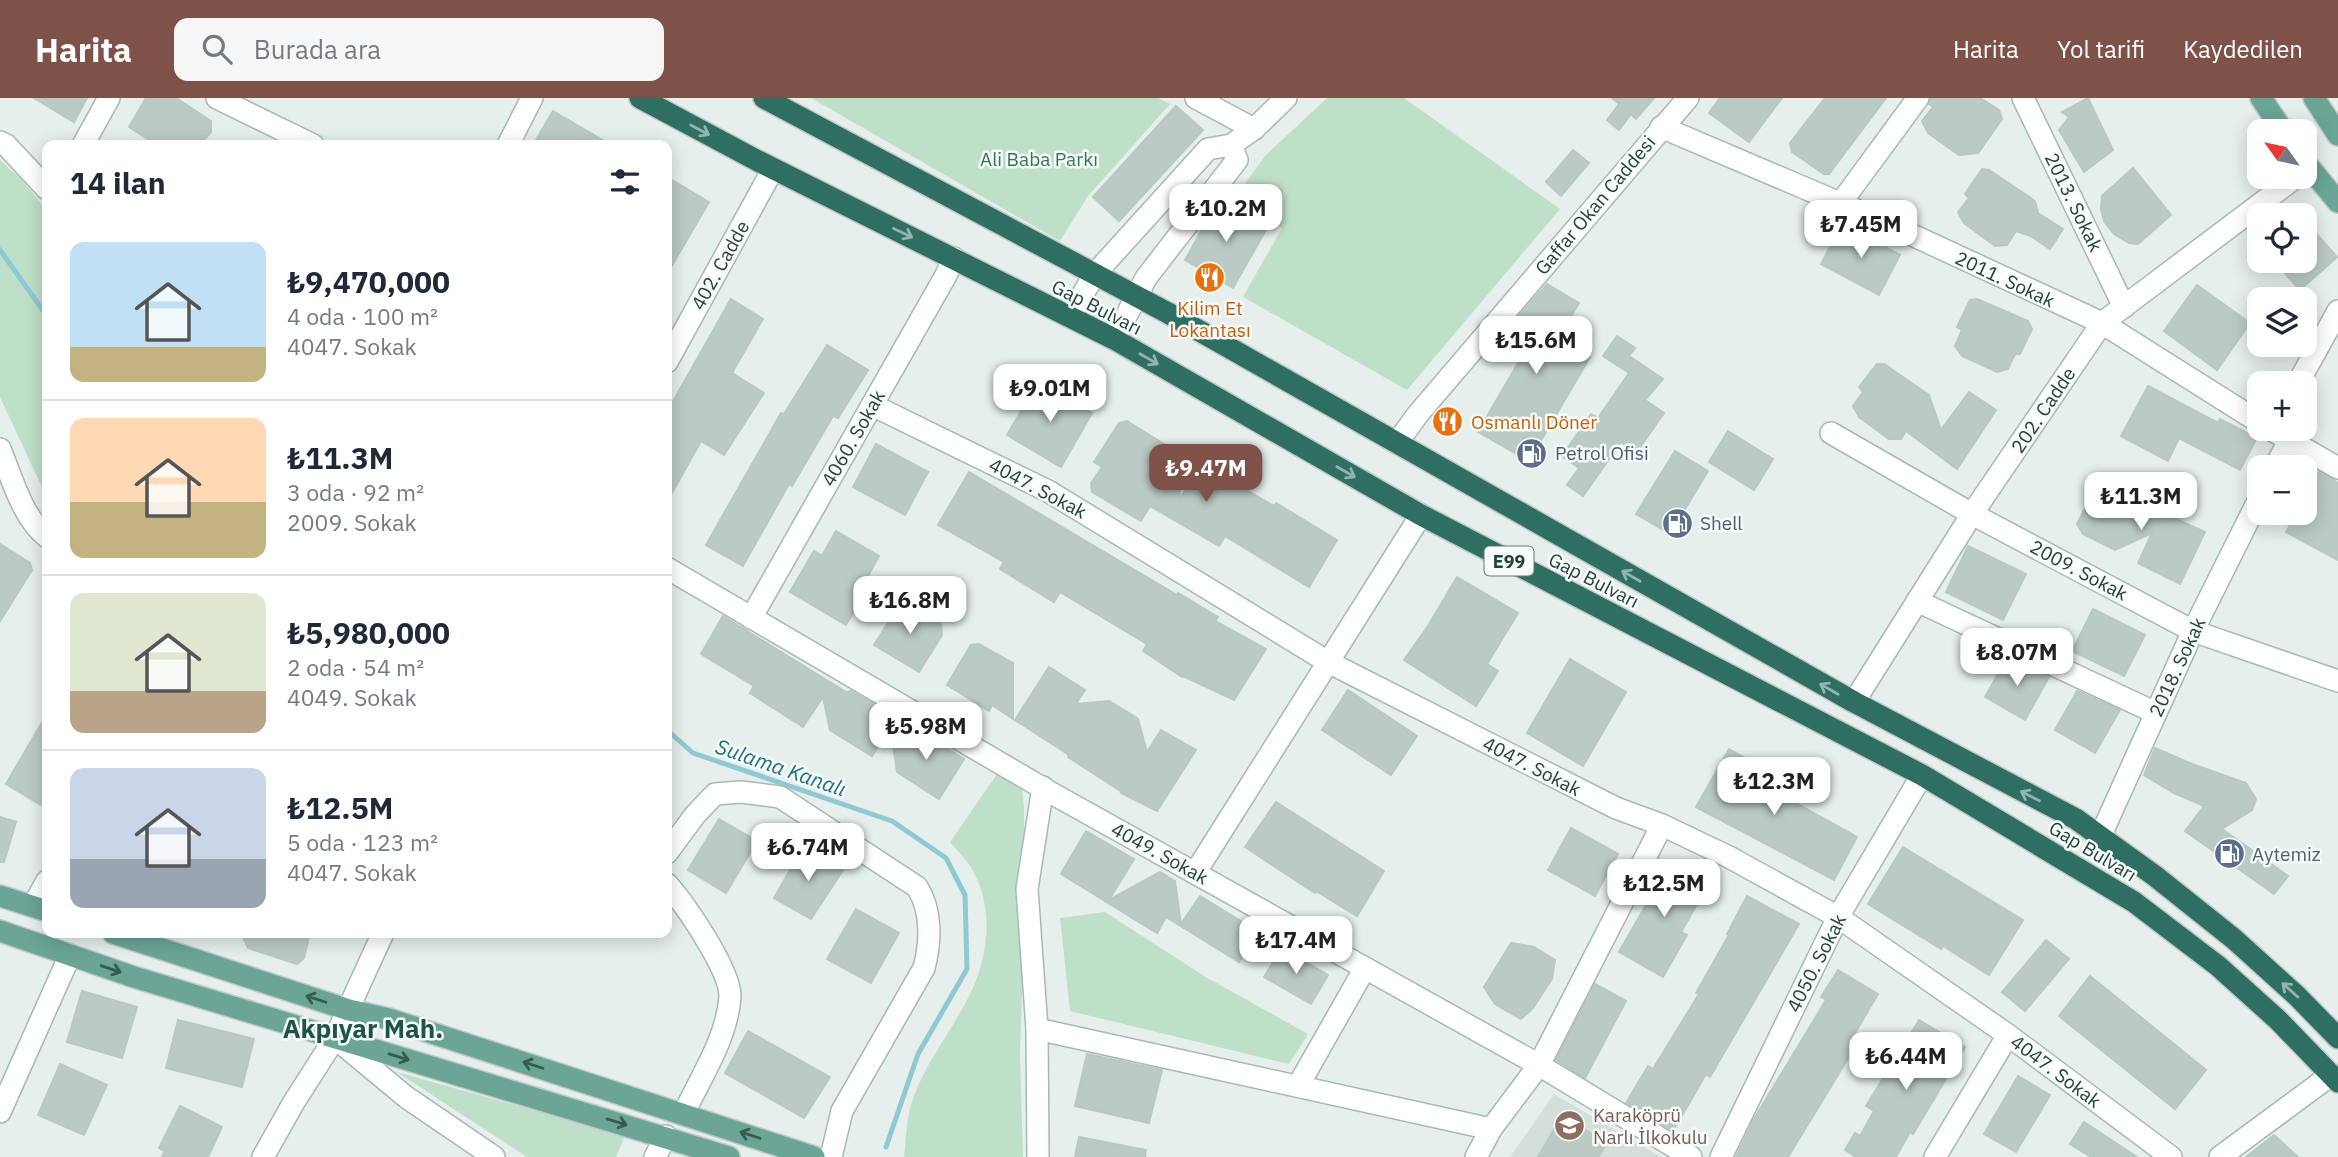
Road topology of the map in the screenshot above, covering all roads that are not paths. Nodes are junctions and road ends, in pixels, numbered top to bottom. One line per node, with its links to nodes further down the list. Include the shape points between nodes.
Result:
1 (109, 98): 17 (street)
2 (217, 98): 18 (street)
3 (532, 98): 19 (street)
4 (640, 98): 22 (highway, Gap Bulvarı / E99, one-way to 22)
5 (764, 98): 29 (highway, Gap Bulvarı / E99)
6 (1196, 98): 15 (street)
7 (1286, 98): 15 (street)
8 (1688, 98): 14 (street, Gaffar Okan Caddesi)
9 (1918, 98): 27 (street)
10 (2023, 98): 31 (street, 2013. Sokak)
11 (2261, 98): 13 (main road)
12 (2319, 100): 16 (main road)
13 (2275, 119)
14 (1661, 127): 27 (street, 2011. Sokak); 42 (street, Gaffar Okan Caddesi)
15 (1254, 129): 21 (street)
16 (2338, 135)
17 (86, 140)
18 (303, 140)
19 (511, 140)
20 (0, 142): 24 (street)
21 (1231, 145): 29 (street, via 1208,149); 30 (street, via 1237,160)
22 (773, 169): 28 (highway, Gap Bulvarı / E99, one-way to 28); 36 (street, 402. Cadde)
23 (2317, 182): 26 (main road)
24 (42, 184)
25 (2277, 189): 31 (street, 202. Cadde)
26 (2338, 202)
27 (1840, 204): 34 (street, 2011. Sokak)
28 (954, 258): 33 (highway, Gap Bulvarı / E99); 38 (street, 4060. Sokak)
29 (1094, 275): 30 (highway, Gap Bulvarı / E99); 33 (street)
30 (1136, 297): 35 (street); 42 (highway, Gap Bulvarı / E99)
31 (2124, 307): 34 (street, 202. Cadde)
32 (2338, 311): 37 (street)
33 (1070, 317): 35 (highway, Gap Bulvarı / E99)
34 (2102, 323): 39 (street, 2011. Sokak); 45 (street, 202. Cadde)
35 (1114, 339): 46 (highway, Gap Bulvarı / E99, one-way to 46)
36 (672, 353)
37 (2305, 371)
38 (872, 405): 51 (street, 4060. Sokak); 53 (street, 4047. Sokak, via 1048,491)
39 (2247, 414)
40 (1831, 433): 45 (street, 2009. Sokak)
41 (2297, 441): 44 (street)
42 (1397, 443): 55 (highway, Gap Bulvarı / E99, one-way to 42)
43 (1, 453): 48 (street, via 25,508)
44 (2338, 468)
45 (1972, 514): 50 (street, 202. Cadde); 52 (street, 2009. Sokak)
46 (1420, 515): 53 (street); 57 (highway, Gap Bulvarı / E99)
47 (2247, 523): 52 (street, 2018. Sokak)
48 (42, 533)
49 (672, 571): 51 (street, 4049. Sokak)
50 (1917, 601): 55 (street, 202. Cadde); 56 (street)
51 (751, 618): 58 (street, 4049. Sokak)
52 (2193, 631): 54 (street, 2009. Sokak); 56 (street, 2018. Sokak)
53 (1328, 662): 59 (street, 4047. Sokak, via 1616,808); 62 (street)
54 (2338, 681)
55 (1854, 702): 60 (highway, Gap Bulvarı / E99, one-way to 55, via 2076,819)
56 (2156, 713): 60 (street, 2018. Sokak)
57 (1922, 775): 66 (street, 4050. Sokak); 78 (highway, Gap Bulvarı / E99, via 2134,902 2218,966)
58 (1043, 787): 62 (street, 4049. Sokak); 73 (street, via 1027,889)
59 (1662, 825): 66 (street, 4047. Sokak, via 1729,856); 77 (street)
60 (2100, 837): 74 (highway, Gap Bulvarı / E99, one-way to 60, via 2234,939)
61 (672, 847): 89 (street, via 715,794 780,797 917,887 925,899 929,947 924,968 842,1111)
62 (1195, 873): 71 (street, 4049. Sokak)
63 (672, 890): 81 (street, via 719,962 730,995 723,1031)
64 (0, 896): 65 (main road)
65 (40, 909)
66 (1838, 917): 75 (street, 4047. Sokak); 93 (street, 4050. Sokak)
67 (0, 931): 70 (main road)
68 (128, 938): 72 (main road, one-way to 68)
69 (381, 938): 72 (street)
70 (69, 955): 76 (main road, one-way to 76); 80 (street)
71 (1365, 968): 77 (street, 4049. Sokak); 79 (street)
72 (349, 1010): 76 (street); 81 (main road, one-way to 72)
73 (1037, 1028): 79 (street); 90 (street)
74 (2337, 1034)
75 (2008, 1035): 94 (street); 95 (street, 4047. Sokak)
76 (335, 1038): 83 (main road, one-way to 83); 84 (street); 85 (street, via 406,1097)
77 (1539, 1066): 82 (street); 92 (street, 4049. Sokak)
78 (2335, 1079): 96 (street)
79 (1298, 1086): 82 (street)
80 (0, 1112)
81 (684, 1113): 88 (main road, one-way to 81)
82 (1491, 1129): 91 (street)
83 (666, 1136): 86 (street); 87 (main road)
84 (263, 1157)
85 (494, 1157)
86 (655, 1157)
87 (729, 1157)
88 (814, 1157)
89 (831, 1157)
90 (1038, 1157)
91 (1476, 1157)
92 (1691, 1157)
93 (1721, 1157)
94 (1934, 1157)
95 (2171, 1157)
96 (2220, 1157)

